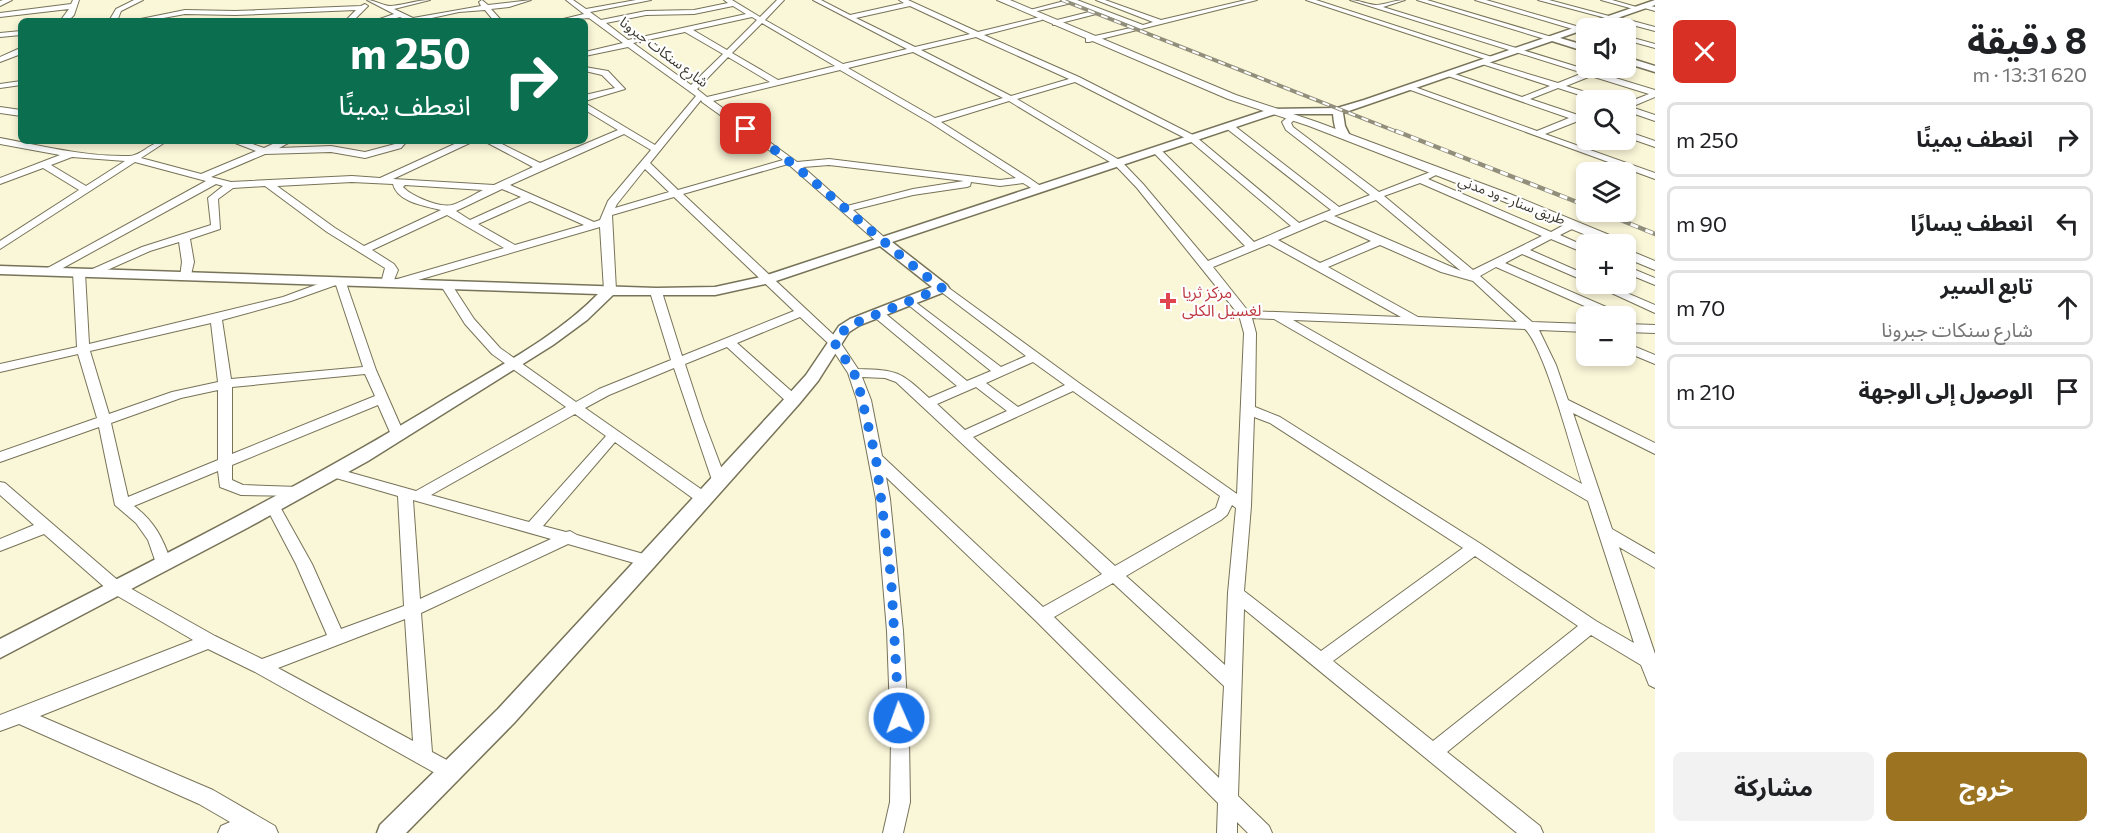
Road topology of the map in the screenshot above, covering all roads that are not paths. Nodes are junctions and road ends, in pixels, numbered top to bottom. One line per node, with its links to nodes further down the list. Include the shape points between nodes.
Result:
1 (9, 0): 27 (street)
2 (140, 0): 47 (street, via 118,10)
3 (370, 0): 31 (street); 32 (street)
4 (427, 0): 32 (street)
5 (479, 0): 33 (street)
6 (528, 0): 33 (street)
7 (569, 0): 39 (street, شارع سنكات جبرونا)
8 (646, 0): 39 (street)
9 (781, 0): 44 (street)
10 (816, 0): 45 (street)
11 (902, 0): 28 (street)
12 (994, 0): 58 (main road)
13 (1002, 0): 35 (main road)
14 (1072, 0): 35 (street); 36 (street)
15 (1100, 0): 63 (street)
16 (1254, 0): 63 (street)
17 (1309, 0): 61 (street)
18 (1353, 0): 29 (street)
19 (1402, 0): 29 (street)
20 (1420, 0): 41 (street)
21 (1478, 0): 66 (street)
22 (1541, 0): 57 (street)
23 (1604, 0): 30 (street)
24 (731, 2): 44 (street); 59 (street, via 694,12 646,13)
25 (1655, 2): 30 (street)
26 (75, 3): 42 (street); 46 (street)
27 (0, 4)
28 (910, 4): 45 (street); 73 (street)
29 (1376, 7): 40 (street)
30 (1640, 7): 34 (street); 57 (street)
31 (364, 8): 37 (street); 51 (street)
32 (389, 8): 43 (street)
33 (486, 8): 54 (street); 55 (street)
34 (1655, 9)
35 (1029, 11): 60 (main road)
36 (1100, 11): 60 (street); 67 (street)
37 (275, 12): 38 (street); 50 (street)
38 (204, 13): 48 (street); 49 (street)
39 (588, 13): 56 (street); 59 (street, شارع سنكات جبرونا)
40 (1395, 13): 61 (street); 64 (street)
41 (1466, 13): 62 (street); 64 (street)
42 (0, 15)
43 (399, 15): 52 (street); 53 (street)
44 (757, 17): 68 (street); 85 (street); 89 (street)
45 (849, 17): 81 (street)
46 (67, 18)
47 (114, 18)
48 (151, 18)
49 (195, 18)
50 (261, 18)
51 (352, 18)
52 (388, 18)
53 (406, 18)
54 (426, 18)
55 (495, 18)
56 (570, 18)
57 (1610, 18)
58 (1040, 19): 73 (street); 76 (main road)
59 (601, 22): 78 (street, شارع سنكات جبرونا)
60 (1056, 22): 76 (main road)
61 (1377, 22): 87 (street)
62 (1496, 22): 72 (street); 75 (street)
63 (1161, 23): 67 (street)
64 (1430, 24): 72 (street)
65 (1636, 24): 69 (street)
66 (1576, 26)
67 (1143, 27): 76 (street)
68 (686, 29): 78 (street); 85 (street)
69 (1655, 29)
70 (1576, 31): 75 (street)
71 (18, 33): 74 (street)
72 (1460, 33): 82 (street)
73 (976, 34): 81 (street); 96 (street)
74 (0, 35)
75 (1551, 38): 79 (street); 82 (street)
76 (1091, 40): 114 (main road)
77 (1636, 41): 80 (street)
78 (629, 43): 83 (street); 104 (street, شارع سنكات جبرونا)
79 (1576, 46)
80 (1655, 46)
81 (912, 50): 89 (street); 106 (street)
82 (1516, 51): 87 (street); 90 (street)
83 (588, 53)
84 (18, 54): 86 (street)
85 (728, 54): 98 (street); 104 (street)
86 (0, 60)
87 (1489, 61): 93 (street); 100 (street)
88 (1636, 63): 91 (street)
89 (842, 67): 98 (street); 118 (street)
90 (1576, 69)
91 (1655, 69)
92 (588, 70): 105 (street, via 605,73 621,88)
93 (1449, 75): 101 (street); 107 (street)
94 (1578, 78): 100 (street)
95 (1606, 78): 103 (street)
96 (1076, 79): 106 (street); 125 (street)
97 (18, 83): 99 (street)
98 (777, 83): 104 (street)
99 (0, 86)
100 (1558, 86): 102 (street); 107 (street)
101 (1409, 88): 111 (street); 122 (street)
102 (1576, 92)
103 (1655, 93): 108 (street)
104 (699, 95): 136 (street); 143 (street, شارع سنكات جبرونا)
105 (588, 97)
106 (1009, 98): 118 (street); 144 (street)
107 (1523, 99): 115 (street)
108 (1636, 102)
109 (588, 108): 121 (street)
110 (0, 110): 113 (street)
111 (1338, 111): 114 (street); 124 (street)
112 (1636, 111): 117 (street)
113 (18, 113)
114 (1269, 113): 119 (main road); 120 (street)
115 (1576, 118)
116 (1576, 118): 122 (street)
117 (1655, 118)
118 (934, 120): 152 (street)
119 (1289, 120): 124 (main road); 141 (main road); 163 (street, via 1296,134)
120 (1228, 126): 125 (street); 167 (street)
121 (623, 131): 136 (street); 147 (street)
122 (1536, 134): 148 (street)
123 (1655, 134): 127 (street)
124 (1345, 136): 141 (main road)
125 (1192, 138): 137 (street); 171 (street)
126 (1636, 138): 127 (street)
127 (1642, 140): 135 (street)
128 (0, 141): 139 (street)
129 (157, 144): 140 (street)
130 (244, 144): 138 (street)
131 (280, 144): 138 (street)
132 (400, 144): 146 (street)
133 (462, 144): 151 (street)
134 (495, 144): 147 (street)
135 (1655, 144)
136 (655, 149): 142 (street)
137 (1156, 150): 144 (street); 182 (street)
138 (265, 151): 146 (street, via 331,149); 149 (street)
139 (71, 154): 140 (street); 145 (street)
140 (133, 159): 149 (street); 160 (street)
141 (1400, 160): 150 (main road, طريق سنار - ود مدني); 174 (main road, طريق سنار - ود مدني)
142 (644, 163): 162 (street); 169 (street)
143 (792, 163): 156 (street, via 829,162); 162 (street); 165 (street, شارع سنكات جبرونا)
144 (1118, 163): 161 (street); 190 (street)
145 (45, 165): 153 (street); 160 (street)
146 (359, 167): 151 (street); 157 (street)
147 (540, 167): 159 (street)
148 (1655, 176)
149 (202, 177): 154 (street)
150 (1427, 177): 163 (street); 172 (main road, طريق سنار - ود مدني); 175 (street)
151 (382, 180): 155 (street)
152 (1026, 180): 156 (street); 161 (street)
153 (0, 181)
154 (214, 181): 158 (street); 194 (street)
155 (404, 181): 159 (street); 166 (street, via 397,186 399,190 421,202)
156 (984, 181): 165 (street, via 913,192)
157 (266, 182): 158 (street); 184 (street)
158 (231, 185): 176 (street, via 213,198 216,227)
159 (500, 186): 164 (street); 166 (street)
160 (84, 189): 180 (street)
161 (1039, 189): 177 (street)
162 (678, 194): 169 (street); 200 (street)
163 (1378, 196): 167 (street); 199 (street)
164 (530, 197): 169 (street); 170 (street)
165 (846, 209): 177 (street, شارع سنكات جبرونا)
166 (450, 210): 170 (street); 184 (street)
167 (1338, 211): 168 (street)
168 (1325, 216): 171 (street); 179 (street)
169 (602, 220): 183 (street); 206 (street)
170 (469, 224): 183 (street)
171 (1298, 227): 178 (street)
172 (1568, 227): 173 (main road, طريق سنار - ود مدني); 175 (street)
173 (1584, 234)
174 (1596, 234)
175 (1551, 235): 181 (street); 185 (street)
176 (184, 237): 195 (street); 198 (street)
177 (881, 240): 200 (street); 205 (street)
178 (1270, 240): 182 (street); 192 (street)
179 (1379, 241): 192 (street); 199 (street, via 1446,270)
180 (0, 246)
181 (1576, 246)
182 (1253, 247): 190 (street)
183 (512, 248): 203 (street)
184 (364, 250): 203 (street, via 390,266)
185 (1521, 250): 189 (street); 197 (street)
186 (1636, 251): 188 (main road)
187 (1636, 257): 191 (main road)
188 (1655, 260)
189 (1496, 263): 199 (street); 210 (street)
190 (1206, 266): 214 (street)
191 (1655, 266)
192 (1320, 267): 217 (street)
193 (0, 270): 194 (street)
194 (48, 272): 195 (street)
195 (86, 273): 198 (street); 222 (street)
196 (1636, 273): 202 (street)
197 (1576, 274)
198 (186, 277): 201 (street)
199 (1474, 277): 218 (street)
200 (765, 280): 207 (street, via 715,291); 212 (street)
201 (337, 282): 203 (street); 216 (street); 229 (street)
202 (1655, 282)
203 (392, 283): 204 (street)
204 (446, 284): 206 (street); 227 (street, via 469,321)
205 (942, 288): 209 (street); 224 (street)
206 (610, 290): 207 (street); 227 (street, via 601,301)
207 (656, 292): 225 (street)
208 (1621, 294): 211 (street)
209 (910, 301): 213 (street); 230 (street)
210 (1593, 306)
211 (1655, 309)
212 (802, 312): 220 (street); 221 (street)
213 (877, 313): 221 (street, via 848,326); 233 (street)
214 (1245, 314): 215 (street); 240 (street, via 1250,333)
215 (1278, 316): 217 (street); 257 (street)
216 (216, 318): 222 (street); 232 (street)
217 (1415, 319): 218 (street)
218 (1529, 325): 219 (street); 237 (street, via 1550,365)
219 (1576, 327)
220 (728, 341): 225 (street); 236 (street)
221 (834, 342): 231 (street); 236 (street)
222 (83, 350): 228 (street); 242 (street)
223 (1636, 351): 226 (street)
224 (1034, 357): 230 (street); 234 (street)
225 (677, 360): 239 (street); 251 (street)
226 (1655, 360)
227 (512, 364): 239 (street); 244 (street)
228 (0, 368)
229 (370, 370): 232 (street); 235 (street)
230 (1000, 372): 233 (street)
231 (854, 373): 238 (street, via 894,376); 248 (street)
232 (225, 384): 242 (street, via 177,395); 249 (street)
233 (972, 384): 238 (street); 241 (street)
234 (1074, 386): 241 (street); 255 (street)
235 (382, 398): 244 (street); 249 (street)
236 (793, 400): 251 (street)
237 (1562, 402): 246 (street); 257 (street)
238 (928, 403): 245 (street)
239 (576, 407): 243 (street); 254 (street)
240 (1248, 409): 260 (street); 266 (street, via 1275,420)
241 (1016, 412): 245 (street)
242 (104, 420): 247 (street); 258 (street)
243 (615, 434): 256 (street); 262 (street)
244 (398, 436): 250 (street)
245 (964, 436): 270 (street)
246 (1655, 449)
247 (0, 457)
248 (876, 459): 274 (street); 294 (street, via 889,559 900,729 900,802)
249 (227, 464): 253 (street, via 225,483 231,487); 258 (street)
250 (334, 473): 253 (street); 254 (street)
251 (718, 480): 256 (street)
252 (0, 487): 261 (street)
253 (298, 492): 259 (street)
254 (411, 495): 262 (street); 273 (street)
255 (1228, 495): 260 (street); 270 (street, via 1222,512)
256 (703, 498): 267 (street)
257 (1595, 498): 263 (street)
258 (122, 505): 268 (street, via 141,519)
259 (272, 505): 268 (street); 276 (street, via 304,564)
260 (1244, 506): 272 (street)
261 (46, 527): 265 (street); 271 (street)
262 (533, 527): 264 (street)
263 (1606, 533): 269 (street); 280 (street)
264 (570, 537): 267 (street); 273 (street)
265 (0, 545)
266 (1474, 548): 275 (street); 279 (street)
267 (648, 561): 288 (street)
268 (163, 562): 271 (street)
269 (1655, 562)
270 (1114, 575): 274 (street); 283 (street)
271 (115, 588): 277 (street); 278 (street)
272 (1236, 593): 279 (street); 283 (street)
273 (414, 609): 276 (street); 287 (street)
274 (1042, 616): 289 (street)
275 (1590, 626): 280 (street); 286 (street)
276 (336, 637): 281 (street)
277 (209, 641): 281 (street); 284 (street)
278 (0, 649)
279 (1322, 660): 286 (street)
280 (1648, 660): 282 (street)
281 (261, 667): 287 (street)
282 (1655, 680)
283 (1233, 684): 289 (street)
284 (19, 715): 285 (street); 290 (street, via 206,797)
285 (0, 723)
286 (1434, 751): 297 (street)
287 (423, 757): 288 (street)
288 (451, 772): 293 (street)
289 (1227, 799): 295 (street); 296 (street)
290 (249, 822): 291 (street); 292 (street)
291 (228, 833)
292 (268, 833)
293 (389, 833)
294 (893, 833)
295 (1227, 833)
296 (1262, 833)
297 (1533, 833)

